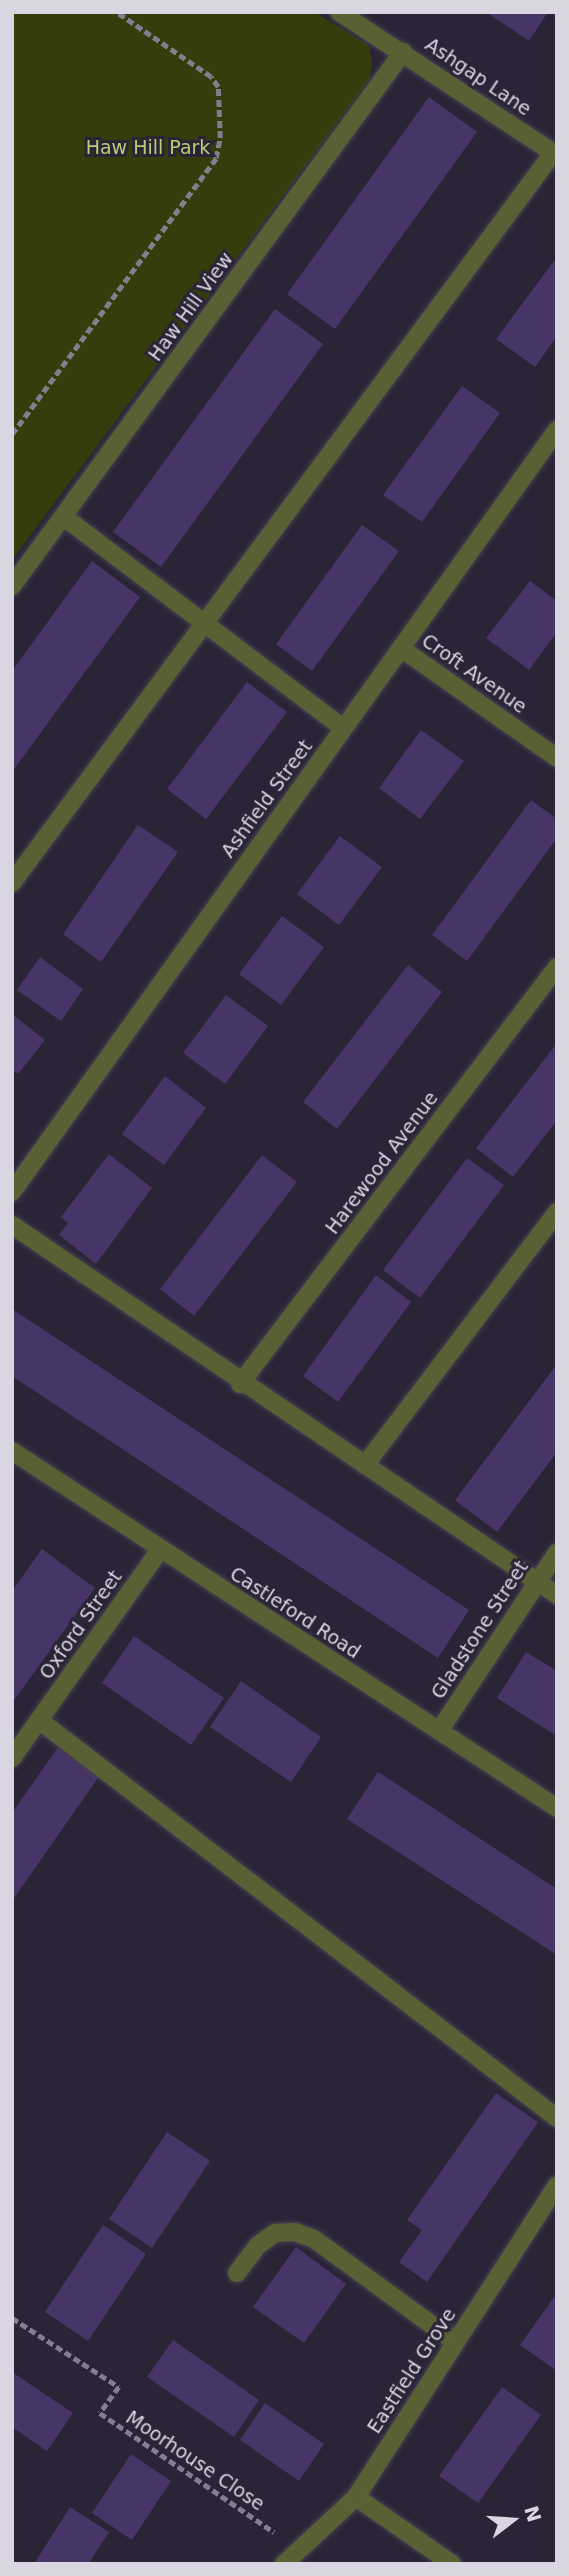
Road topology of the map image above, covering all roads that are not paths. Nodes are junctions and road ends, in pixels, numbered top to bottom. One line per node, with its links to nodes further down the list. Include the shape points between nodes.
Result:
1 (338, 12): 2 (street, Ashgap Lane)
2 (403, 52): 3 (street, Ashgap Lane); 5 (street, Haw Hill View)
3 (555, 154): 7 (street)
4 (557, 430): 8 (street, Ashfield Street)
5 (64, 517): 6 (street, Haw Hill View); 7 (street)
6 (12, 586)
7 (204, 623): 9 (street); 11 (street)
8 (402, 649): 9 (street, Ashfield Street); 10 (street, Croft Avenue)
9 (343, 728): 13 (street, Ashfield Street)
10 (557, 758)
11 (12, 883)
12 (557, 967): 16 (street, Harewood Avenue)
13 (12, 1192)
14 (557, 1212): 18 (street)
15 (12, 1225): 16 (street)
16 (240, 1384): 18 (street)
17 (12, 1451): 19 (street, Castleford Road)
18 (365, 1465): 21 (street)
19 (159, 1550): 23 (street, Oxford Street); 24 (street, Castleford Road)
20 (557, 1553): 21 (street, Gladstone Street)
21 (536, 1581): 22 (street); 24 (street, Gladstone Street)
22 (557, 1595)
23 (39, 1720): 25 (street, Oxford Street); 27 (street)
24 (439, 1731): 26 (street, Castleford Road)
25 (12, 1758)
26 (557, 1808)
27 (557, 2118)
28 (557, 2186): 30 (street, Eastfield Grove)
29 (237, 2273): 30 (street, via 257,2246 275,2232 295,2232 314,2239)
30 (455, 2342): 31 (street, Eastfield Grove)
31 (356, 2497): 32 (street, Eastfield Grove); 33 (street)
32 (284, 2564)
33 (452, 2564)

